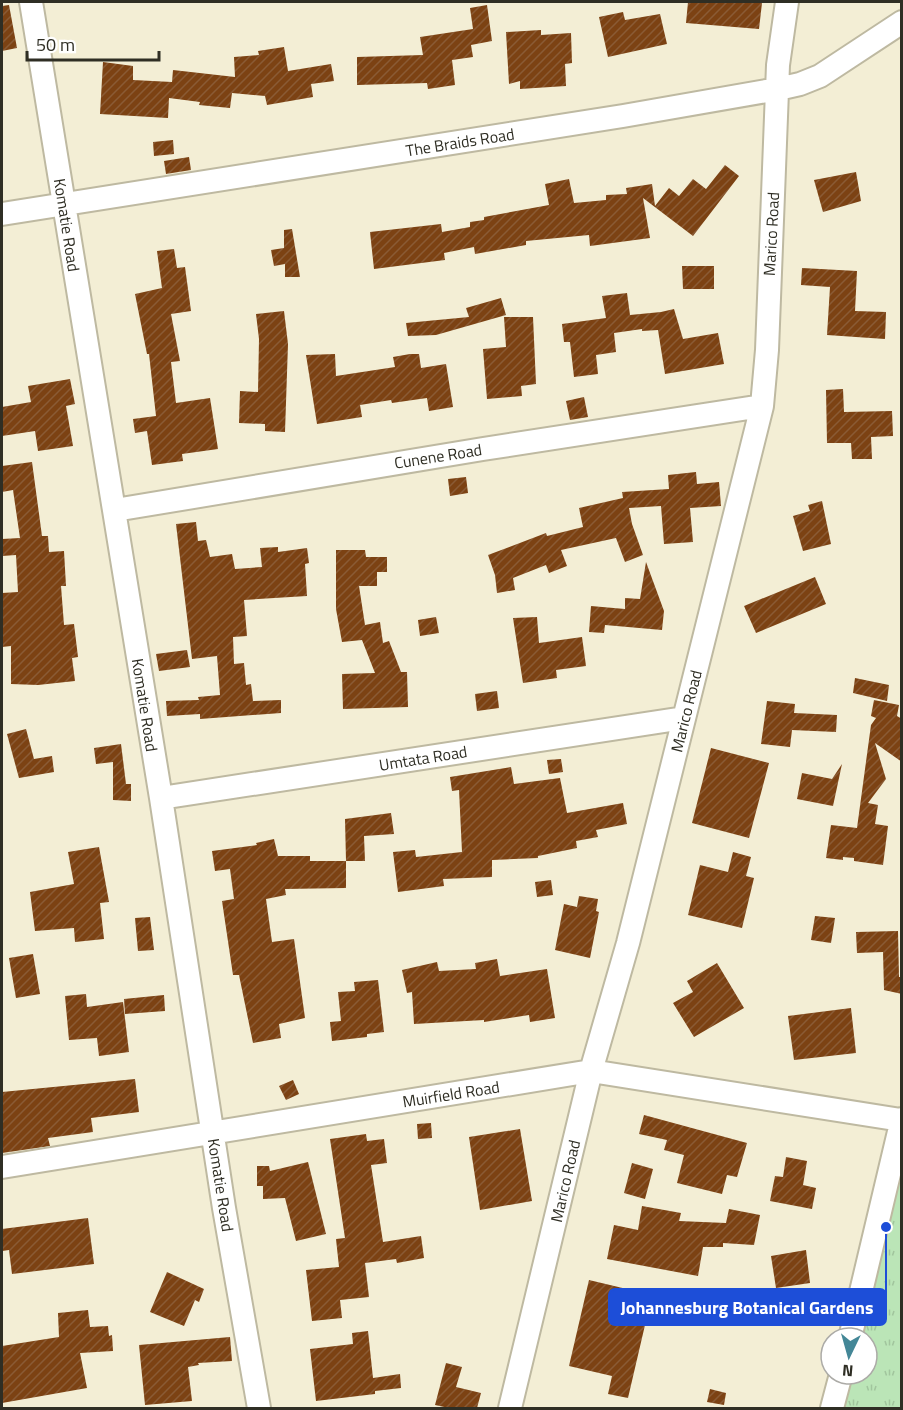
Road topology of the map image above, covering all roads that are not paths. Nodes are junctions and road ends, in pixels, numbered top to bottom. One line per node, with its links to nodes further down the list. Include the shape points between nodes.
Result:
1 (30, 2): 5 (street, Komatie Road)
2 (787, 2): 4 (street, Marico Road)
3 (902, 22): 4 (street, The Braids Road, via 819,76)
4 (778, 89): 5 (street, The Braids Road); 7 (street, Marico Road)
5 (64, 204): 6 (street, The Braids Road); 8 (street, Komatie Road)
6 (2, 214)
7 (762, 406): 8 (street, Cunene Road); 9 (street, Marico Road)
8 (115, 510): 10 (street, Komatie Road)
9 (684, 718): 10 (street, Umtata Road); 11 (street, Marico Road, via 628,943)
10 (161, 798): 13 (street, Komatie Road)
11 (591, 1071): 12 (street, Muirfield Road); 13 (street, Muirfield Road); 18 (street, Marico Road)
12 (901, 1119): 15 (street)
13 (212, 1133): 14 (street, Muirfield Road); 17 (street, Komatie Road)
14 (2, 1167)
15 (853, 1326)
16 (838, 1386): 19 (street)
17 (259, 1408)
18 (510, 1408)
19 (832, 1408)

